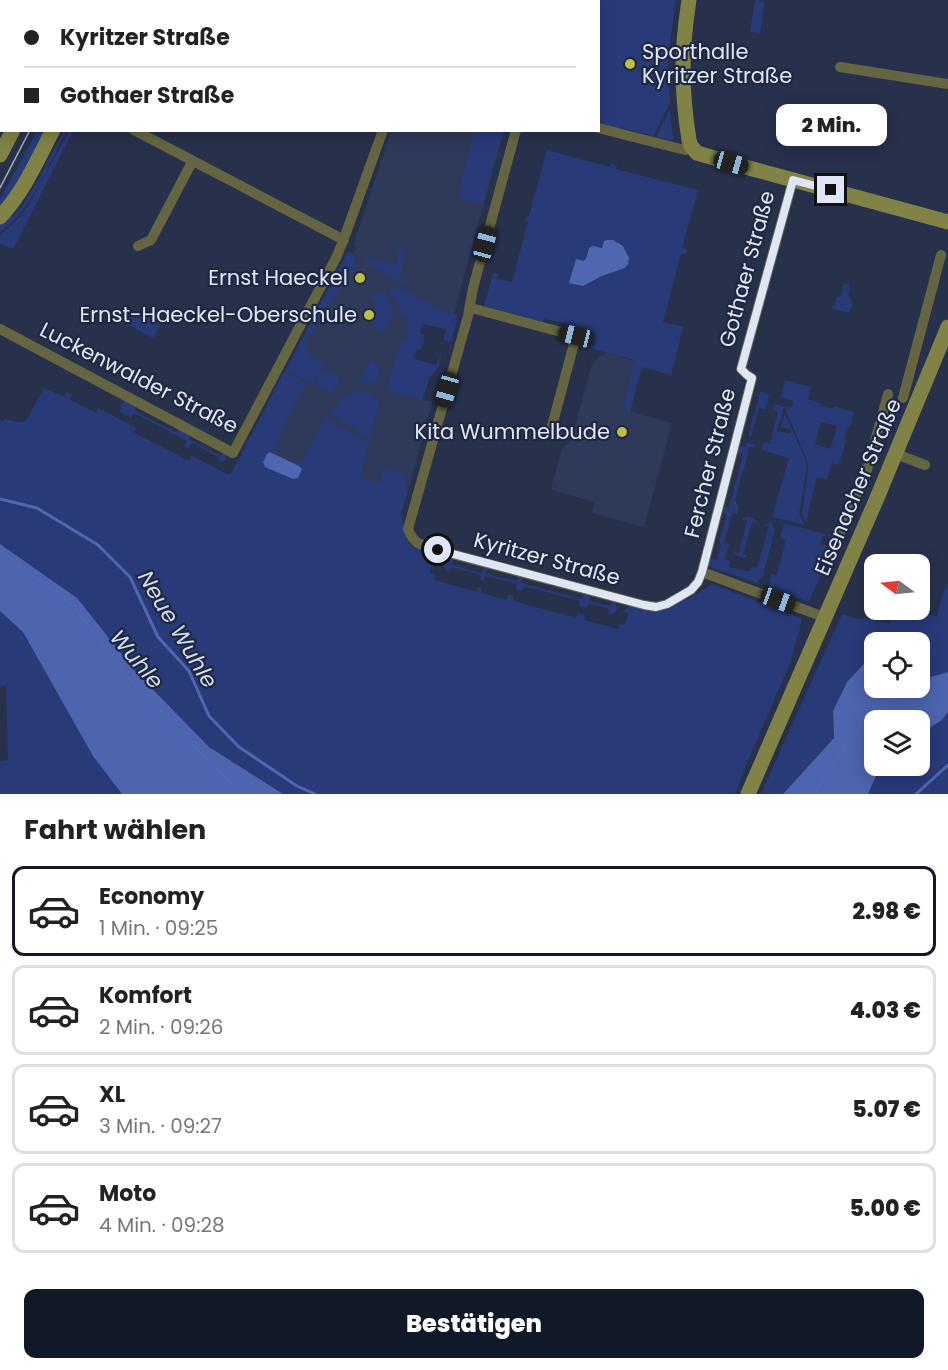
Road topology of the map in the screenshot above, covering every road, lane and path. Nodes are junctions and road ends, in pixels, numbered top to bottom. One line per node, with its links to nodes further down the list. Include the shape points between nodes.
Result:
1 (689, 0): 10 (street, via 682,82)
2 (840, 67): 3 (street)
3 (948, 84)
4 (600, 129): 10 (street, via 685,150)
5 (12, 132): 11 (street)
6 (52, 132): 14 (street, via 21,191)
7 (138, 132): 12 (street)
8 (382, 132): 16 (street, Luckenwalder Straße)
9 (515, 132): 19 (street, Kyritzer Straße)
10 (691, 146): 13 (street, Gothaer Straße, via 697,153)
11 (0, 155)
12 (192, 162): 16 (street); 17 (street, via 151,240)
13 (793, 180): 15 (street, Gothaer Straße); 22 (street, Gothaer Straße)
14 (0, 217)
15 (948, 222)
16 (344, 240): 21 (street, Luckenwalder Straße, via 233,453)
17 (138, 246)
18 (941, 255): 24 (street, Eisenacher Straße)
19 (471, 308): 25 (street, via 576,336); 29 (street, Kyritzer Straße, via 410,518 408,529 417,544 656,607 691,590)
20 (948, 327): 26 (street, Eisenacher Straße)
21 (0, 329)
22 (741, 369): 29 (street, Fercher Straße, via 752,378)
23 (888, 394): 28 (street, Eisenacher Straße, via 867,470)
24 (903, 398)
25 (552, 426)
26 (896, 454): 27 (street); 30 (street, Eisenacher Straße)
27 (925, 465)
28 (840, 533)
29 (702, 572): 30 (street)
30 (824, 617): 31 (street, Eisenacher Straße)
31 (748, 794)

